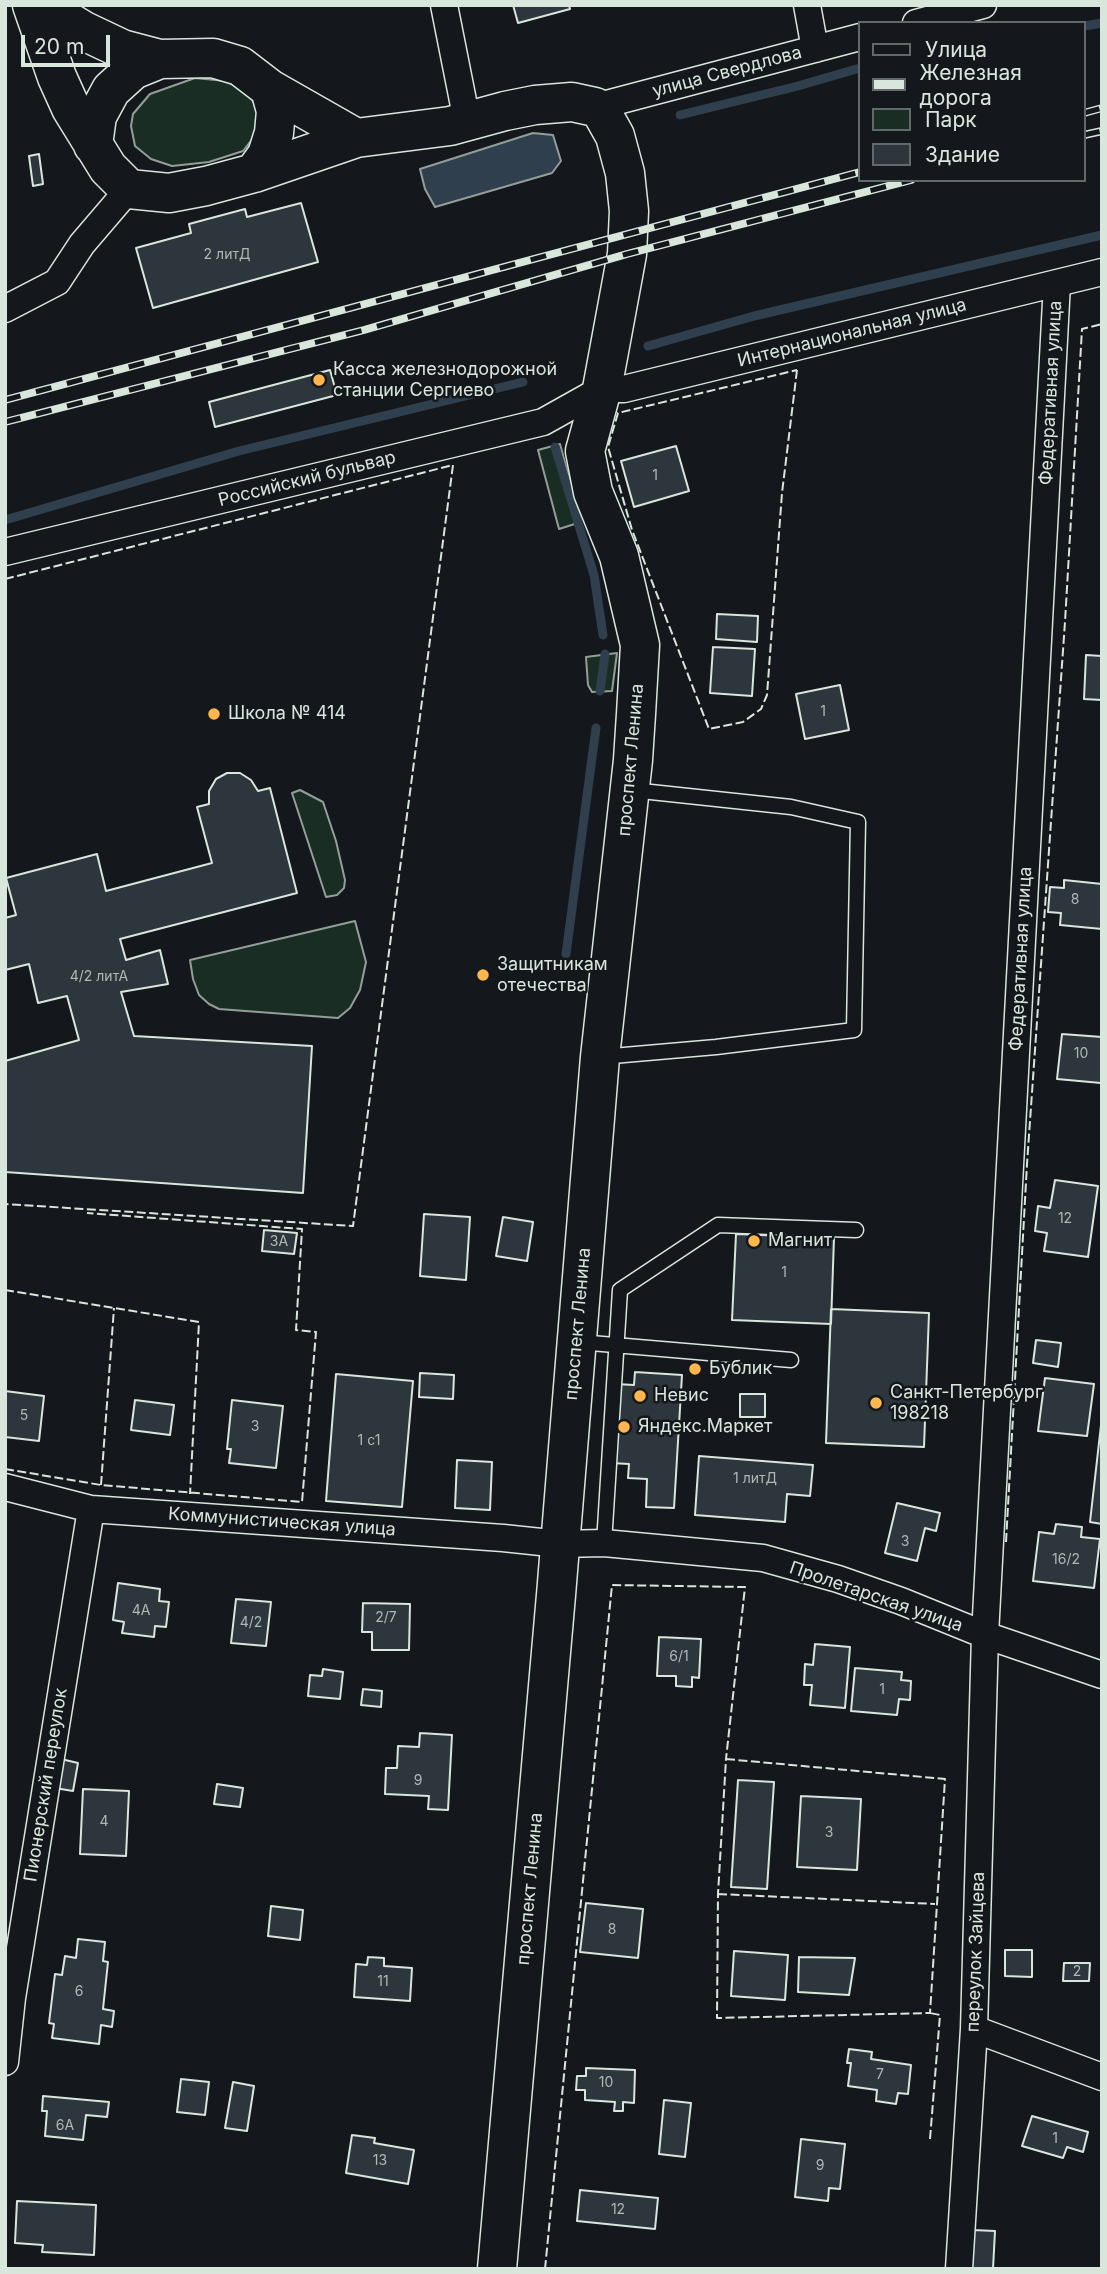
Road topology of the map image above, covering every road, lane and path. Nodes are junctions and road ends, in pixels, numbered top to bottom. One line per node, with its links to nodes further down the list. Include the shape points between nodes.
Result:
1 (32, 5): 14 (street, via 71,108)
2 (41, 5): 9 (street, via 122,49)
3 (444, 5): 12 (street)
4 (807, 5): 8 (street)
5 (983, 5): 6 (street)
6 (923, 21)
7 (858, 38): 8 (street, улица Свердлова)
8 (815, 49): 11 (street, улица Свердлова)
9 (160, 59): 10 (street, via 225,61 240,66); 14 (street, via 133,70 111,90 97,116)
10 (270, 89): 13 (street); 15 (street, via 275,133)
11 (583, 105): 12 (street, улица Свердлова, via 535,105); 20 (street, проспект Ленина, via 601,111 615,136 629,211 627,254)
12 (467, 121): 13 (street, улица Свердлова)
13 (356, 138): 15 (street, улица Свердлова)
14 (93, 145): 16 (street)
15 (254, 173): 16 (street, улица Свердлова, via 170,193)
16 (129, 189): 19 (street, via 57,282)
17 (1102, 272): 18 (street, Интернациональная улица)
18 (1057, 283): 20 (street, Интернациональная улица, via 624,389); 32 (street, Федеративная улица)
19 (5, 309)
20 (602, 389): 21 (street, Российский бульвар, via 543,422); 22 (street, проспект Ленина, via 585,451 593,492 619,556 640,645)
21 (5, 552)
22 (630, 790): 23 (street, проспект Ленина); 23 (lane, via 791,807 858,822 854,1030)
23 (600, 1057): 25 (street, проспект Ленина)
24 (856, 1230): 26 (lane, via 718,1225 620,1290)
25 (577, 1342): 26 (lane); 31 (street, проспект Ленина)
26 (617, 1345): 27 (lane); 30 (lane)
27 (791, 1360)
28 (5, 1487): 29 (street, Коммунистическая улица)
29 (91, 1509): 31 (street, Коммунистическая улица); 35 (street, Пионерский переулок)
30 (604, 1543): 31 (street, Пролетарская улица); 32 (street, Пролетарская улица, via 763,1559 838,1579)
31 (560, 1544): 37 (street, проспект Ленина)
32 (985, 1635): 33 (street, Пролетарская улица); 34 (street, переулок Зайцева)
33 (1102, 1675)
34 (974, 2029): 36 (street); 38 (street, переулок Зайцева)
35 (5, 2062)
36 (1102, 2077)
37 (497, 2269)
38 (959, 2269)

